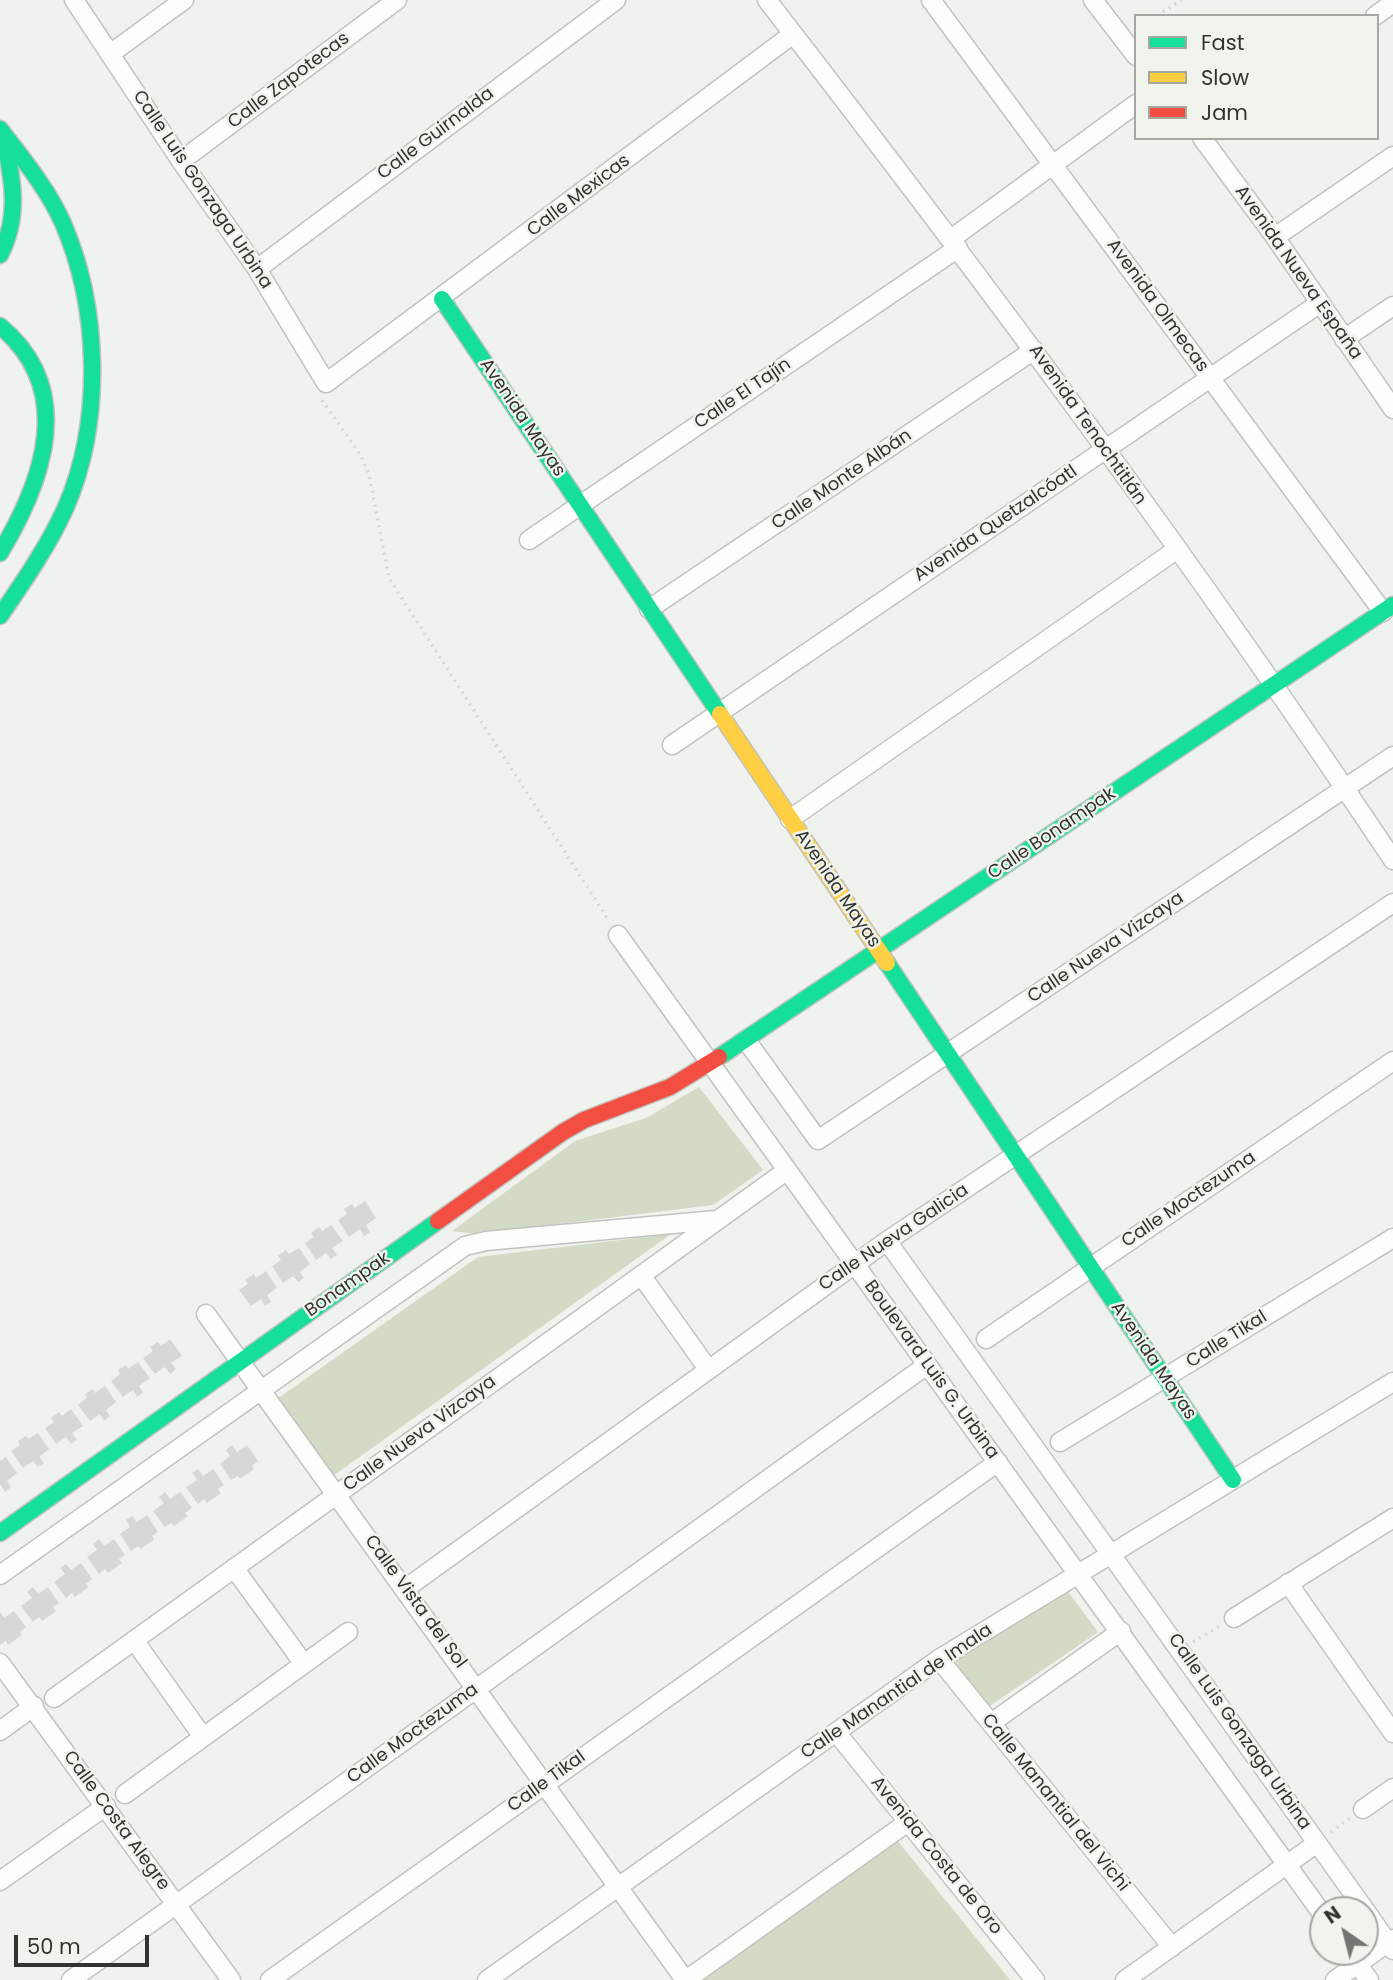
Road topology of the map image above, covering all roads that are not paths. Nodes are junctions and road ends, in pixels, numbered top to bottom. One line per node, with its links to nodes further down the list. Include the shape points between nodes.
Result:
1 (74, 0): 12 (street, Calle Luis Gonzaga Urbina)
2 (184, 0): 12 (street)
3 (397, 0): 17 (street, Calle Zapotecas)
4 (616, 0): 22 (street, Calle Guirnalda)
5 (767, 0): 10 (street, Avenida Tenochtitlán)
6 (930, 0): 18 (street, Avenida Olmecas)
7 (1093, 0): 11 (street)
8 (1393, 4): 9 (street)
9 (1378, 14)
10 (793, 34): 20 (street, Avenida Tenochtitlán); 23 (street, Calle Mexicas)
11 (1134, 53)
12 (110, 54): 17 (street, Calle Luis Gonzaga Urbina)
13 (1134, 105): 18 (street, Calle El Tajín)
14 (1, 130): 21 (street, via 15,191 15,212); 39 (street, via 44,187 66,232 86,304 90,390 80,456 66,505)
15 (1203, 140): 19 (street, Avenida Nueva España)
16 (1393, 156): 19 (street)
17 (181, 161): 22 (street, Calle Luis Gonzaga Urbina)
18 (1052, 165): 20 (street, Calle El Tajín); 29 (street, Avenida Olmecas)
19 (1275, 237): 24 (street, Avenida Nueva España)
20 (954, 244): 28 (street, Avenida Tenochtitlán); 33 (street, Calle El Tajín)
21 (0, 256)
22 (257, 269): 30 (street, Calle Luis Gonzaga Urbina)
23 (442, 299): 30 (street, Calle Mexicas); 33 (street, Avenida Mayas)
24 (1320, 303): 27 (street, Avenida Nueva España); 29 (street, Avenida Quetzalcóatl)
25 (1393, 306): 27 (street)
26 (0, 326): 36 (street, via 20,346 41,383 49,424 22,519)
27 (1344, 339): 31 (street, Avenida Nueva España)
28 (1034, 350): 32 (street, Avenida Tenochtitlán); 38 (street, Calle Monte Albán)
29 (1210, 378): 32 (street, Avenida Quetzalcóatl); 37 (street, Avenida Olmecas)
30 (326, 383)
31 (1393, 409)
32 (1105, 450): 35 (street, Avenida Tenochtitlán); 41 (street, Avenida Quetzalcóatl)
33 (580, 505): 34 (street, Calle El Tajín); 38 (street, Avenida Mayas)
34 (529, 540)
35 (1176, 550): 40 (street, Avenida Tenochtitlán); 45 (street)
36 (0, 553)
37 (1388, 608): 40 (street, Calle Bonampak)
38 (649, 609): 41 (street, Avenida Mayas)
39 (0, 616)
40 (1275, 685): 44 (street, Avenida Tenochtitlán); 49 (street, Calle Bonampak)
41 (719, 713): 42 (street, Avenida Quetzalcóatl); 45 (street, Avenida Mayas)
42 (672, 746)
43 (1393, 757): 44 (street, Calle Nueva Vizcaya)
44 (1345, 788): 46 (street, Avenida Tenochtitlán); 51 (street, Calle Nueva Vizcaya)
45 (790, 819): 49 (street, Avenida Mayas)
46 (1393, 860)
47 (1393, 903): 54 (street, Calle Nueva Galicia)
48 (618, 934): 53 (street, Boulevard Luis G. Urbina)
49 (878, 951): 50 (street, Calle Bonampak); 51 (street, Avenida Mayas)
50 (746, 1040): 51 (street, Calle Nueva Vizcaya, via 818,1140); 53 (street, Calle Bonampak)
51 (948, 1054): 54 (street, Avenida Mayas)
52 (1393, 1061): 60 (street, Calle Moctezuma)
53 (710, 1063): 55 (street, Boulevard Luis G. Urbina); 64 (street, Bonampak, via 670,1087 563,1132)
54 (1016, 1156): 58 (street, Calle Nueva Galicia); 60 (street, Avenida Mayas)
55 (786, 1171): 56 (street, Calle Nueva Vizcaya); 59 (street, Boulevard Luis G. Urbina)
56 (718, 1220): 61 (street, Calle Nueva Vizcaya); 69 (street, Bonampak, via 465,1246)
57 (1393, 1238): 67 (street, Calle Tikal)
58 (887, 1241): 59 (street, Calle Nueva Galicia); 76 (street)
59 (853, 1264): 65 (street, Boulevard Luis G. Urbina); 66 (street, Calle Nueva Galicia)
60 (1091, 1267): 63 (street, Calle Moctezuma); 67 (street, Avenida Mayas)
61 (640, 1275): 66 (street); 73 (street, Calle Nueva Vizcaya)
62 (206, 1314): 64 (street, Calle Vista del Sol)
63 (986, 1339)
64 (242, 1361): 69 (street, Calle Vista del Sol); 75 (street, Bonampak)
65 (927, 1365): 71 (street, Boulevard Luis G. Urbina); 89 (street, Calle Moctezuma)
66 (708, 1369): 81 (street, Calle Nueva Galicia)
67 (1164, 1378): 70 (street, Calle Tikal); 72 (street, Avenida Mayas)
68 (1393, 1382): 72 (street, Calle Manantial de Imala)
69 (262, 1389): 73 (street, Calle Vista del Sol); 79 (street, Bonampak)
70 (1060, 1442)
71 (998, 1462): 78 (street, Boulevard Luis G. Urbina); 97 (street, Calle Tikal)
72 (1233, 1480): 76 (street, Calle Manantial de Imala)
73 (337, 1494): 77 (street, Calle Nueva Vizcaya); 81 (street, Calle Vista del Sol)
74 (1390, 1525): 80 (street)
75 (0, 1533)
76 (1112, 1553): 78 (street, Calle Manantial de Imala); 103 (street, Calle Luis Gonzaga Urbina)
77 (234, 1568): 85 (street, Calle Nueva Vizcaya); 88 (street)
78 (1080, 1573): 83 (street, Calle Luis Gonzaga Urbina); 86 (street, Calle Manantial de Imala)
79 (0, 1575)
80 (1288, 1583): 82 (street); 95 (street)
81 (405, 1589): 89 (street, Calle Vista del Sol)
82 (1234, 1618)
83 (1121, 1631): 92 (street); 104 (street, Calle Luis Gonzaga Urbina)
84 (348, 1632): 88 (street)
85 (134, 1640): 90 (street, Calle Nueva Vizcaya); 96 (street)
86 (939, 1659): 92 (street, Calle Manantial del Vichi); 94 (street, Calle Manantial de Imala)
87 (0, 1663): 91 (street, Calle Costa Alegre)
88 (304, 1664): 96 (street)
89 (476, 1688): 97 (street, Calle Vista del Sol); 109 (street, Calle Moctezuma)
90 (54, 1698)
91 (34, 1706): 93 (street); 100 (street, Calle Costa Alegre)
92 (991, 1723): 112 (street, Calle Manantial del Vichi)
93 (0, 1731)
94 (836, 1732): 102 (street, Avenida Costa de Oro); 106 (street, Calle Manantial de Imala)
95 (1393, 1733)
96 (203, 1737): 99 (street)
97 (545, 1784): 106 (street, Calle Vista del Sol); 116 (street, Calle Tikal)
98 (1393, 1788): 101 (street)
99 (125, 1794)
100 (106, 1806): 105 (street); 109 (street, Calle Costa Alegre)
101 (1363, 1809)
102 (908, 1822): 118 (street); 119 (street, Avenida Costa de Oro)
103 (1317, 1843): 104 (street); 108 (street, Calle Luis Gonzaga Urbina)
104 (1287, 1864): 107 (street, Calle Luis Gonzaga Urbina); 112 (street)
105 (0, 1881)
106 (619, 1887): 117 (street, Calle Manantial de Imala); 118 (street, Calle Vista del Sol)
107 (1310, 1896)
108 (1355, 1896)
109 (176, 1904): 114 (street, Calle Moctezuma); 115 (street, Calle Costa Alegre)
110 (1379, 1928): 111 (street, Calle Luis Gonzaga Urbina)
111 (1391, 1944)
112 (1171, 1947): 120 (street)
113 (1347, 1966): 121 (street)
114 (71, 1980)
115 (231, 1980)
116 (270, 1980)
117 (488, 1980)
118 (686, 1980)
119 (1035, 1980)
120 (1125, 1980)
121 (1335, 1980)

